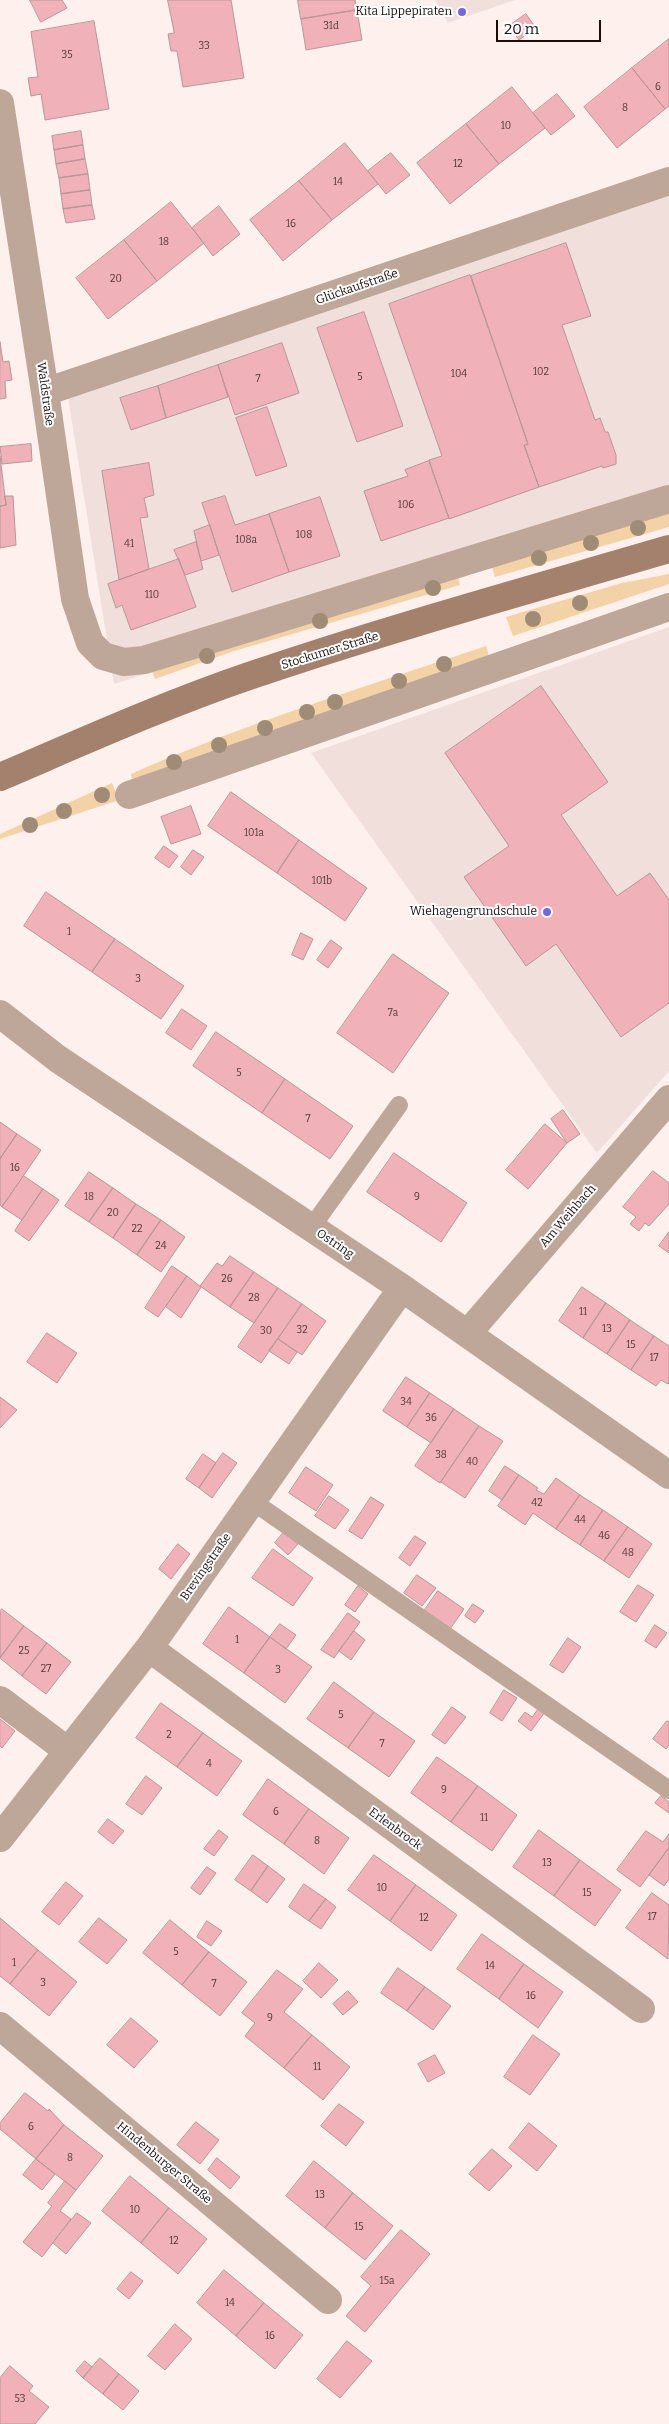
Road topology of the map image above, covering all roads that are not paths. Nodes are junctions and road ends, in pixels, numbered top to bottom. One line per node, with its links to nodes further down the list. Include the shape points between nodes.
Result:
1 (0, 103): 3 (street, Waldstraße)
2 (669, 181): 3 (street, Glückaufstraße)
3 (45, 392): 4 (street, Waldstraße, via 75,599 90,643 103,656 124,662 144,660)
4 (669, 499)
5 (669, 549): 7 (main road, Stockumer Straße, via 249,676 137,718)
6 (669, 607): 8 (street)
7 (0, 777)
8 (129, 795)
9 (0, 1014): 12 (street, Ostring, via 58,1059)
10 (669, 1099): 14 (street, Am Weihbach)
11 (399, 1105): 12 (lane)
12 (311, 1228): 13 (street, Ostring)
13 (402, 1288): 14 (street, Ostring); 16 (street, Brevingstraße)
14 (468, 1333): 15 (street, Ostring)
15 (669, 1474)
16 (252, 1501): 17 (street, Brevingstraße); 20 (lane)
17 (149, 1648): 19 (street, Brevingstraße); 22 (street, Erlenbrock)
18 (0, 1700): 19 (street)
19 (68, 1751): 21 (street, Brevingstraße)
20 (669, 1790)
21 (0, 1838)
22 (641, 2009)
23 (0, 2026): 24 (street, Hindenburger Straße)
24 (328, 2300)

